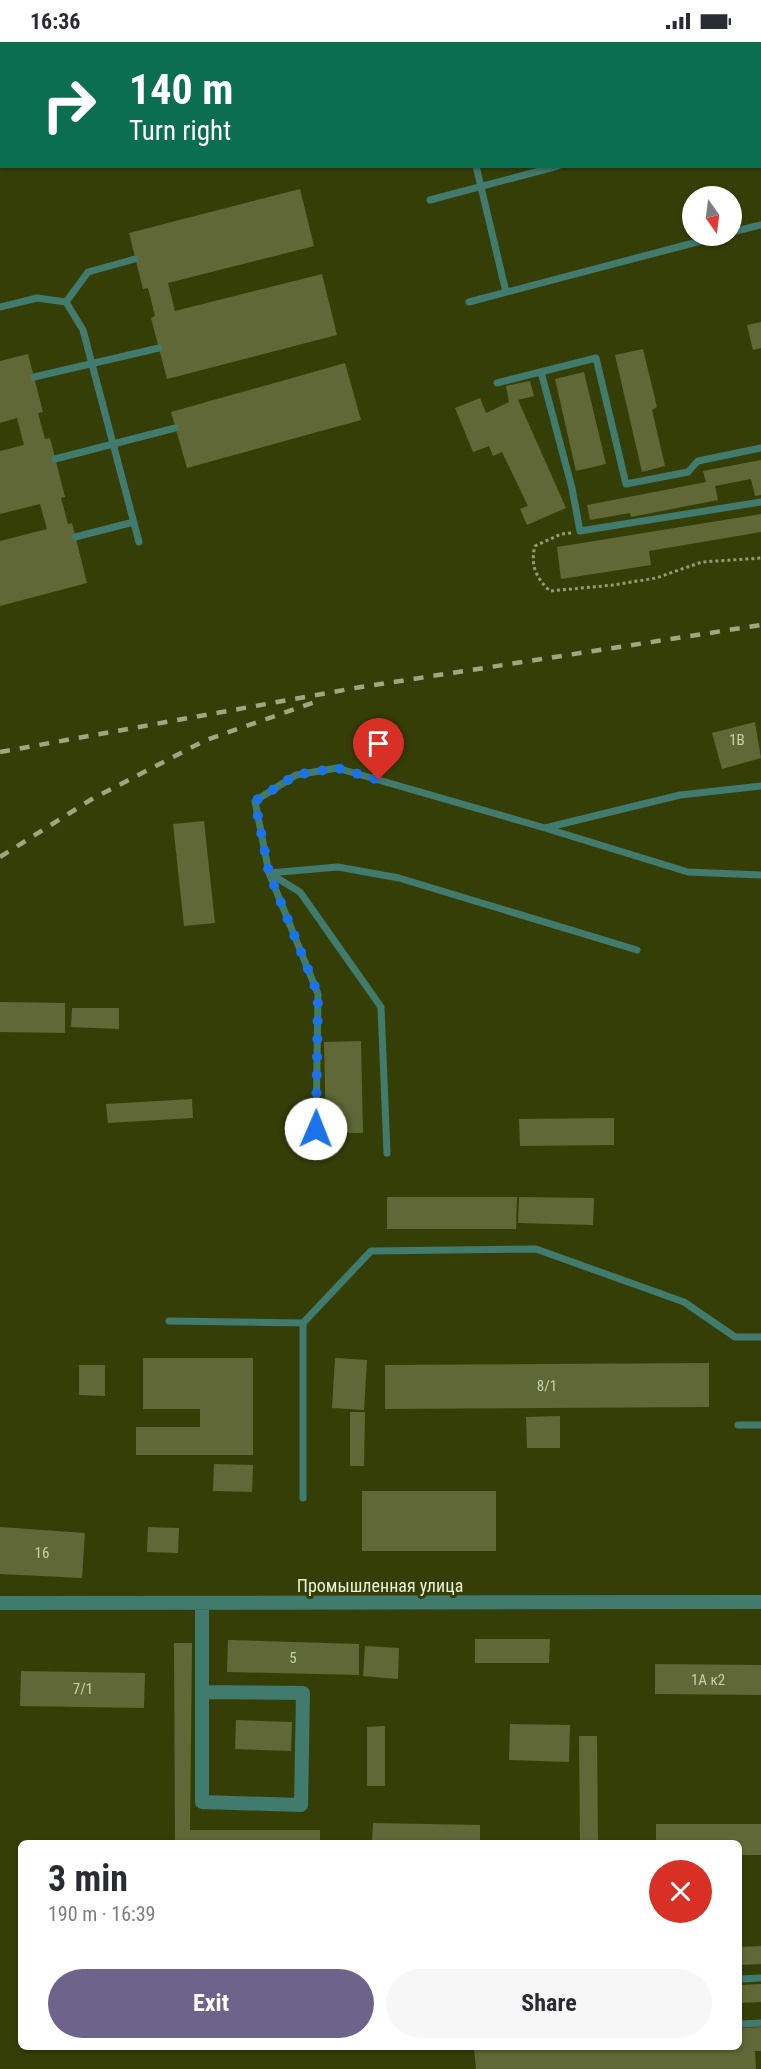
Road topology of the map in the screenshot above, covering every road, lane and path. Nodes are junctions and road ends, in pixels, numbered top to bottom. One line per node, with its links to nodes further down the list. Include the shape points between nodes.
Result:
1 (476, 168): 3 (lane)
2 (550, 168): 3 (lane)
3 (481, 186): 4 (lane); 9 (lane)
4 (430, 200)
5 (761, 225): 6 (lane)
6 (742, 230)
7 (682, 246): 9 (lane)
8 (135, 259): 10 (lane, via 88,272)
9 (506, 292): 11 (lane)
10 (66, 302): 12 (lane, via 37,298); 14 (lane, via 83,330)
11 (469, 302)
12 (0, 306)
13 (159, 348): 14 (lane)
14 (92, 363): 16 (lane); 19 (lane)
15 (541, 372): 17 (lane); 20 (lane, via 596,358 626,484 688,472 698,461); 24 (lane)
16 (34, 377)
17 (497, 383)
18 (175, 428): 19 (lane)
19 (113, 443): 21 (lane); 23 (lane)
20 (761, 448)
21 (55, 459)
22 (761, 502): 24 (lane)
23 (134, 522): 25 (lane); 26 (lane)
24 (580, 531): 27 (path, via 561,534 536,546 532,560 540,582 550,591 656,578 702,562)
25 (75, 537)
26 (139, 542)
27 (761, 558)
28 (761, 786): 29 (lane, via 680,795)
29 (545, 828): 30 (lane, via 337,768 296,775 255,801); 31 (lane, via 688,872)
30 (269, 873): 32 (lane, via 338,867 399,878); 33 (lane, via 318,994); 34 (lane, via 300,892 381,1007)
31 (761, 874)
32 (637, 950)
33 (316, 1129)
34 (387, 1154)
35 (169, 1322): 36 (lane)
36 (303, 1323): 37 (lane, via 371,1251 536,1249 684,1302 735,1337); 40 (lane)
37 (761, 1337)
38 (738, 1425): 39 (lane)
39 (761, 1425)
40 (303, 1498)
41 (761, 1602): 43 (street, Промышленная улица)
42 (0, 1603): 43 (street, Промышленная улица)
43 (202, 1604): 44 (street)
44 (202, 1692): 44 (street, via 202,1802 301,1805 303,1693)
45 (742, 1978): 46 (lane)
46 (761, 1978)
47 (742, 2024): 48 (lane)
48 (761, 2024)

